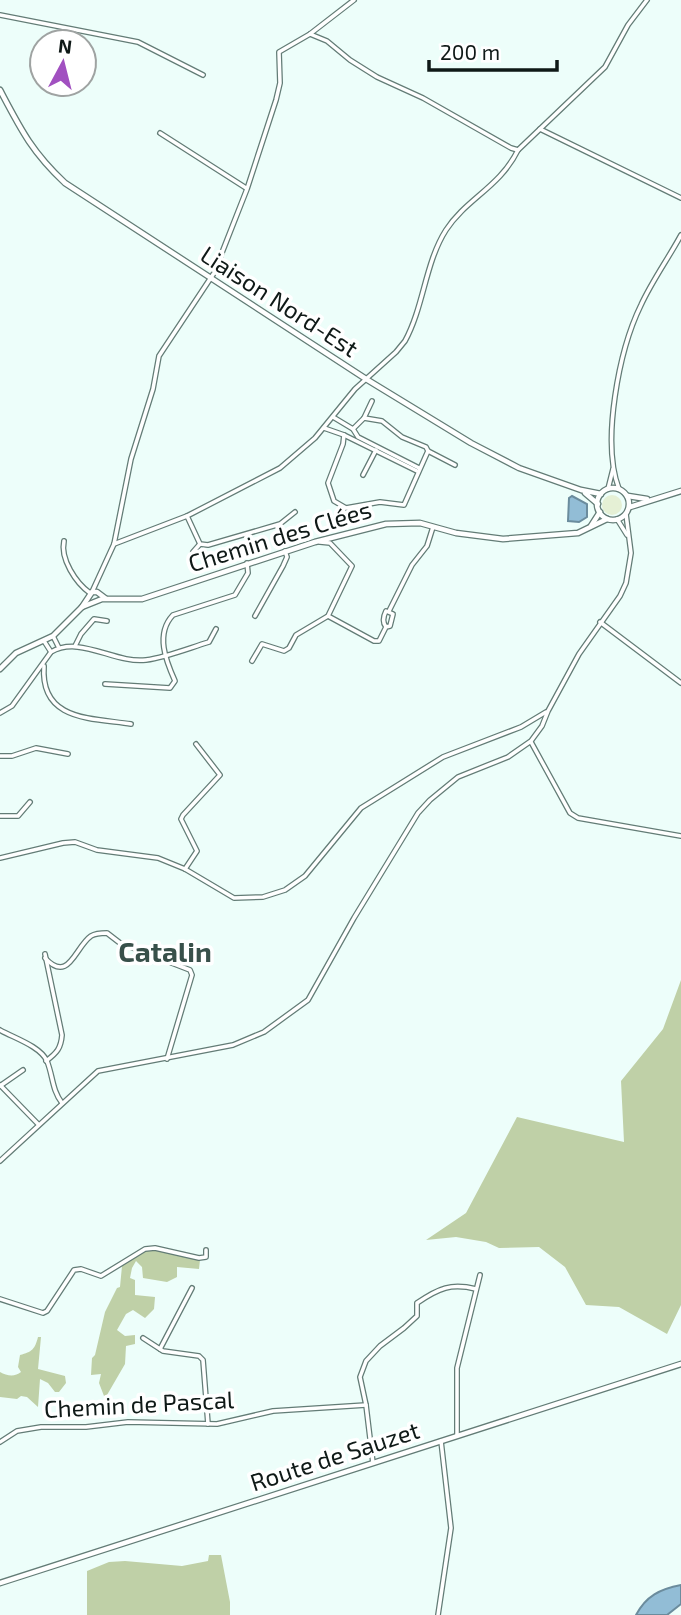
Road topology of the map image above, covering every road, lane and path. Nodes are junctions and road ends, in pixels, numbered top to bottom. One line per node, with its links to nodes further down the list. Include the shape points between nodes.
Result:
1 (354, 0): 4 (street)
2 (647, 0): 7 (street, via 605,67)
3 (0, 15): 5 (street, via 138,42)
4 (310, 34): 9 (street, via 377,78); 10 (street, via 279,52 280,83)
5 (203, 75)
6 (0, 90): 13 (main road, Liaison Nord-Est, via 41,161 65,183)
7 (540, 129): 9 (street); 11 (street)
8 (160, 133): 10 (street)
9 (519, 150): 14 (street, via 497,181 448,227 405,341)
10 (247, 189): 13 (street)
11 (681, 198)
12 (681, 235): 24 (street, via 640,306 624,353 614,415)
13 (211, 278): 14 (main road, Liaison Nord-Est); 47 (street, via 159,356)
14 (366, 379): 16 (street); 29 (main road, Liaison Nord-Est, via 501,459)
15 (372, 401): 17 (street)
16 (333, 416): 18 (street); 19 (street)
17 (364, 418): 19 (street); 22 (street, via 382,421)
18 (324, 428): 20 (street); 39 (street, via 280,468)
19 (353, 429): 25 (street, via 358,437)
20 (344, 435): 21 (street); 25 (street, via 328,483 340,506 404,505)
21 (376, 450): 25 (street); 26 (street)
22 (428, 451): 23 (street); 25 (street)
23 (455, 465)
24 (614, 467): 27 (street); 28 (street)
25 (418, 470)
26 (363, 475)
27 (608, 489): 28 (main road); 31 (main road)
28 (619, 489): 32 (main road)
29 (581, 490): 31 (main road, Liaison Nord-Est); 34 (main road, Liaison Nord-Est)
30 (681, 491): 33 (main road)
31 (601, 494): 34 (main road)
32 (627, 496): 33 (main road); 35 (main road)
33 (648, 500): 35 (main road)
34 (598, 504): 37 (main road)
35 (629, 507): 38 (main road)
36 (295, 512): 48 (street, via 279,524)
37 (600, 512): 40 (main road); 43 (main road)
38 (626, 514): 41 (main road); 44 (street)
39 (187, 516): 47 (street); 48 (street)
40 (607, 519): 41 (main road); 43 (main road, Chemin des Clées)
41 (617, 519): 44 (street)
42 (433, 527): 43 (main road, Chemin des Clées, via 503,539 563,536); 46 (main road, Chemin des Clées, via 399,522); 53 (street)
43 (588, 529)
44 (629, 538): 57 (street, via 631,562 626,583)
45 (64, 541): 52 (street, via 62,549 77,583)
46 (315, 542): 49 (main road, Chemin des Clées); 55 (street, via 330,543 352,566)
47 (114, 544): 52 (street)
48 (200, 544): 50 (street)
49 (285, 551): 51 (main road, Chemin des Clées); 54 (street, via 283,566)
50 (192, 552)
51 (247, 563): 52 (main road, Chemin des Clées, via 142,599); 65 (street, via 248,573 235,595 168,620)
52 (94, 596): 60 (main road)
53 (389, 611): 58 (street, via 384,617); 58 (street, via 393,617)
54 (255, 616)
55 (328, 616): 58 (street, via 374,641 382,638); 66 (street, via 296,635 289,648 262,644)
56 (107, 621): 62 (street, via 94,619)
57 (600, 622): 69 (street); 71 (street)
58 (386, 627)
59 (216, 629): 65 (street, via 209,642)
60 (53, 636): 61 (main road); 63 (street)
61 (44, 640): 64 (street); 68 (main road, via 16,653)
62 (75, 646): 63 (street); 65 (street, via 131,659)
63 (59, 648): 64 (street)
64 (51, 652): 67 (street)
65 (164, 656): 70 (street, via 175,681 170,688)
66 (252, 661)
67 (44, 664): 72 (street, via 12,706); 73 (street, via 44,684 58,708 73,716)
68 (0, 669)
69 (681, 683)
70 (105, 684)
71 (548, 711): 74 (street); 82 (street, via 521,727 443,757 360,808 305,876 285,890 263,897 234,898)
72 (0, 713)
73 (131, 724)
74 (531, 742): 80 (street, via 570,813); 84 (street, via 508,757 458,777 418,813 308,1000 264,1032 233,1045)
75 (196, 744): 82 (street, via 220,775 181,819 197,851)
76 (68, 754): 77 (street, via 36,748)
77 (0, 756)
78 (30, 802): 79 (street, via 18,816)
79 (0, 816)
80 (681, 836)
81 (0, 859): 82 (street, via 69,842 158,858)
82 (185, 869)
83 (0, 1030): 85 (street)
84 (167, 1059): 85 (street, via 190,970 126,946 107,933 94,934 69,964 53,967 45,956 62,1035 57,1052); 88 (street, via 98,1071)
85 (46, 1060): 88 (street)
86 (23, 1070): 87 (street)
87 (0, 1085): 89 (street)
88 (62, 1103): 89 (street)
89 (38, 1124): 90 (street)
90 (0, 1161)
91 (206, 1250): 95 (street, via 206,1257 199,1258 145,1249 101,1276 74,1270 43,1313)
92 (480, 1275): 94 (street)
93 (192, 1288): 97 (street)
94 (477, 1289): 99 (street, via 460,1285 436,1290 417,1303 417,1316 366,1361 360,1377); 101 (street, via 457,1368)
95 (0, 1300)
96 (143, 1338): 97 (street)
97 (160, 1349): 100 (street, via 203,1360)
98 (681, 1364): 101 (main road, Route de Sauzet)
99 (366, 1405): 100 (street, Chemin de Pascal, via 273,1411); 104 (street)
100 (208, 1424): 103 (street, Chemin de Pascal, via 41,1427 18,1431)
101 (457, 1436): 102 (main road, Route de Sauzet)
102 (441, 1441): 104 (main road, Route de Sauzet); 106 (street, via 451,1528)
103 (0, 1442)
104 (373, 1464): 105 (main road, Route de Sauzet)
105 (0, 1583)
106 (438, 1615)

